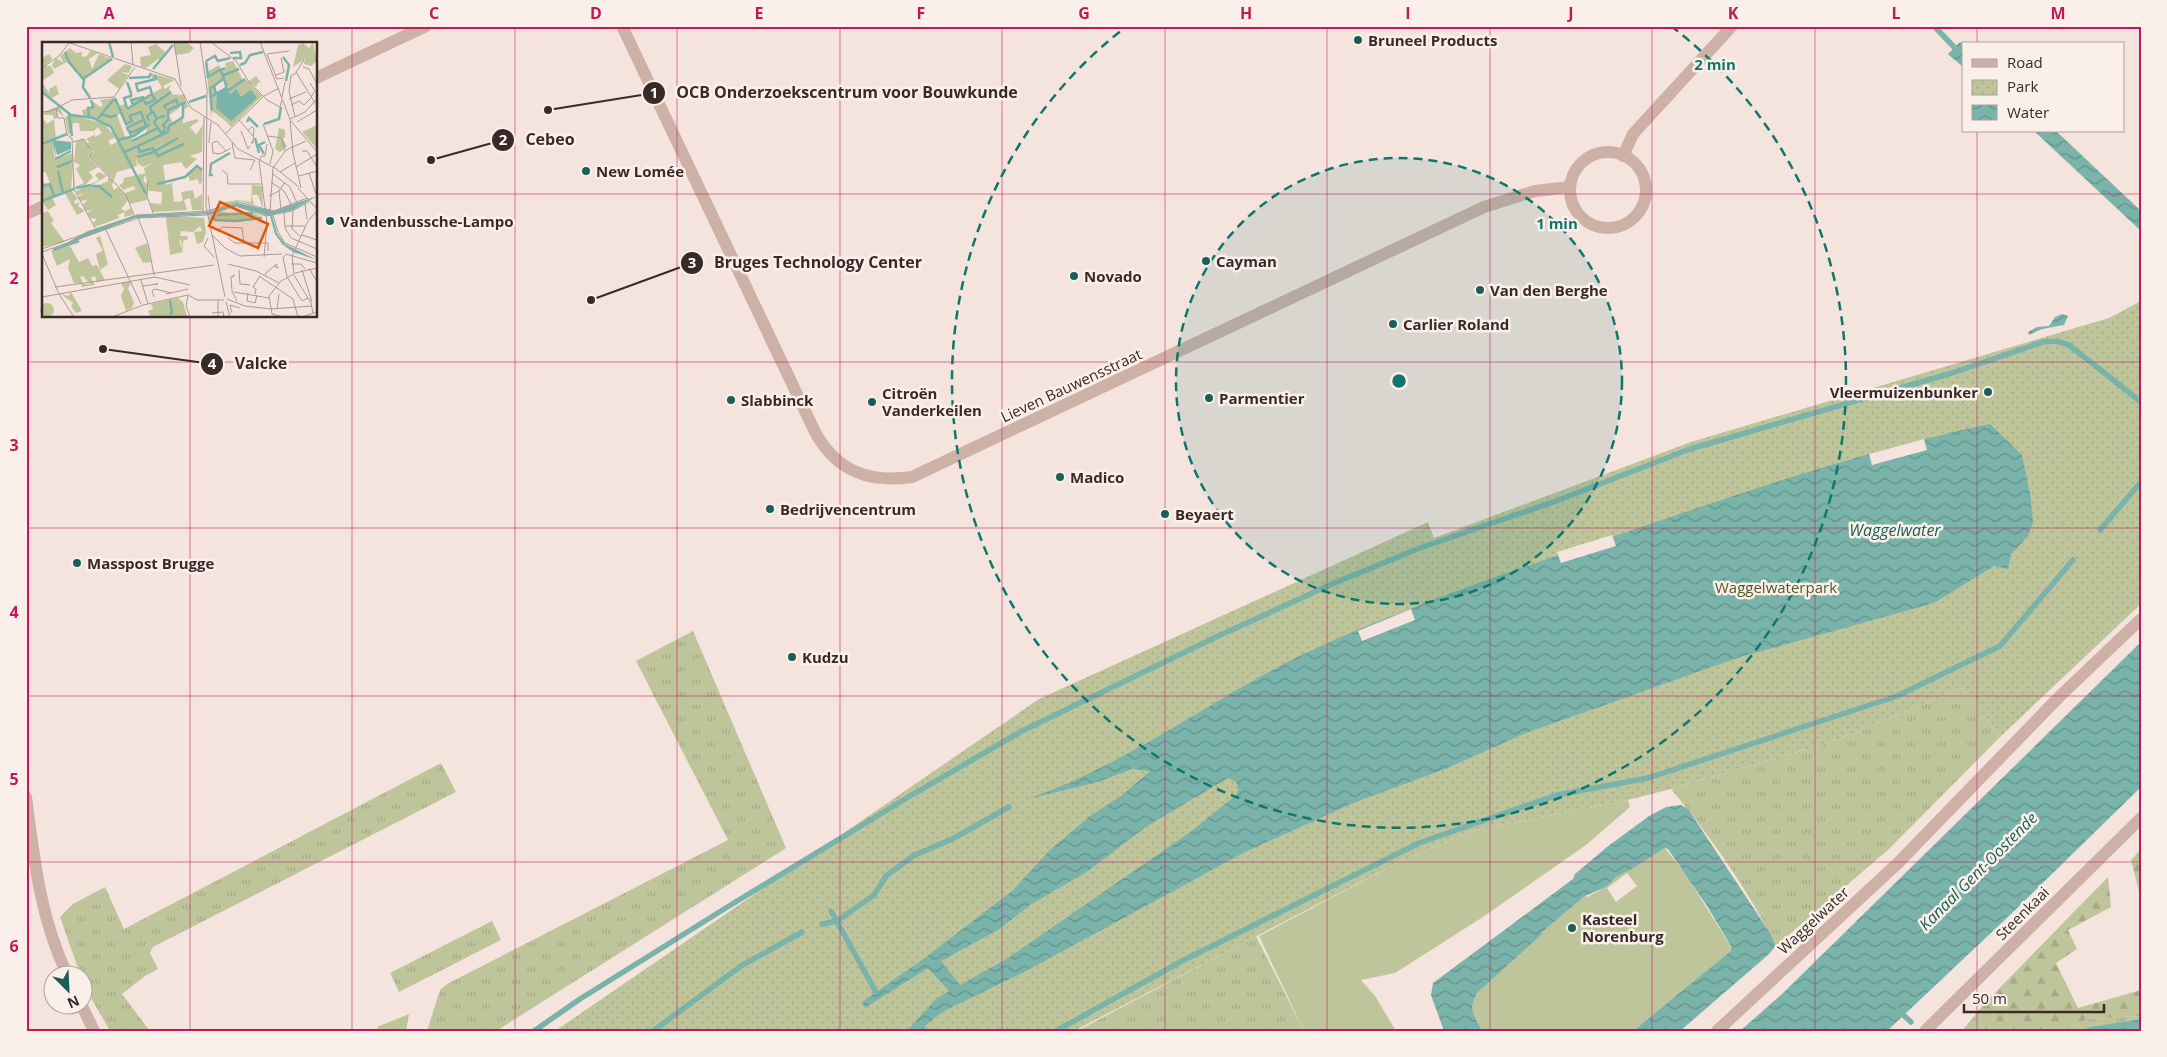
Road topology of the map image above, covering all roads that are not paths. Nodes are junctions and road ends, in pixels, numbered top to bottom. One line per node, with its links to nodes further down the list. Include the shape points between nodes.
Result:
1 (426, 26): 4 (street)
2 (622, 26): 6 (street, Lieven Bauwensstraat, via 816,434 839,462 872,478 893,480 912,477 1484,207 1535,191)
3 (1732, 26): 5 (street, via 1633,134)
4 (318, 77)
5 (1623, 156): 6 (street, via 1602,153 1590,157 1580,164); 6 (street, via 1640,170 1646,194 1634,218 1622,226 1608,229 1584,220 1571,200)
6 (1570, 187)
7 (42, 207): 8 (street)
8 (26, 214)
9 (2141, 619): 15 (street, Waggelwater, via 2059,697 1898,863)
10 (26, 797): 12 (street, via 44,912)
11 (2141, 818): 16 (street, Steenkaai)
12 (62, 964)
13 (86, 1014): 14 (street)
14 (94, 1031)
15 (1717, 1031)
16 (1926, 1031)

